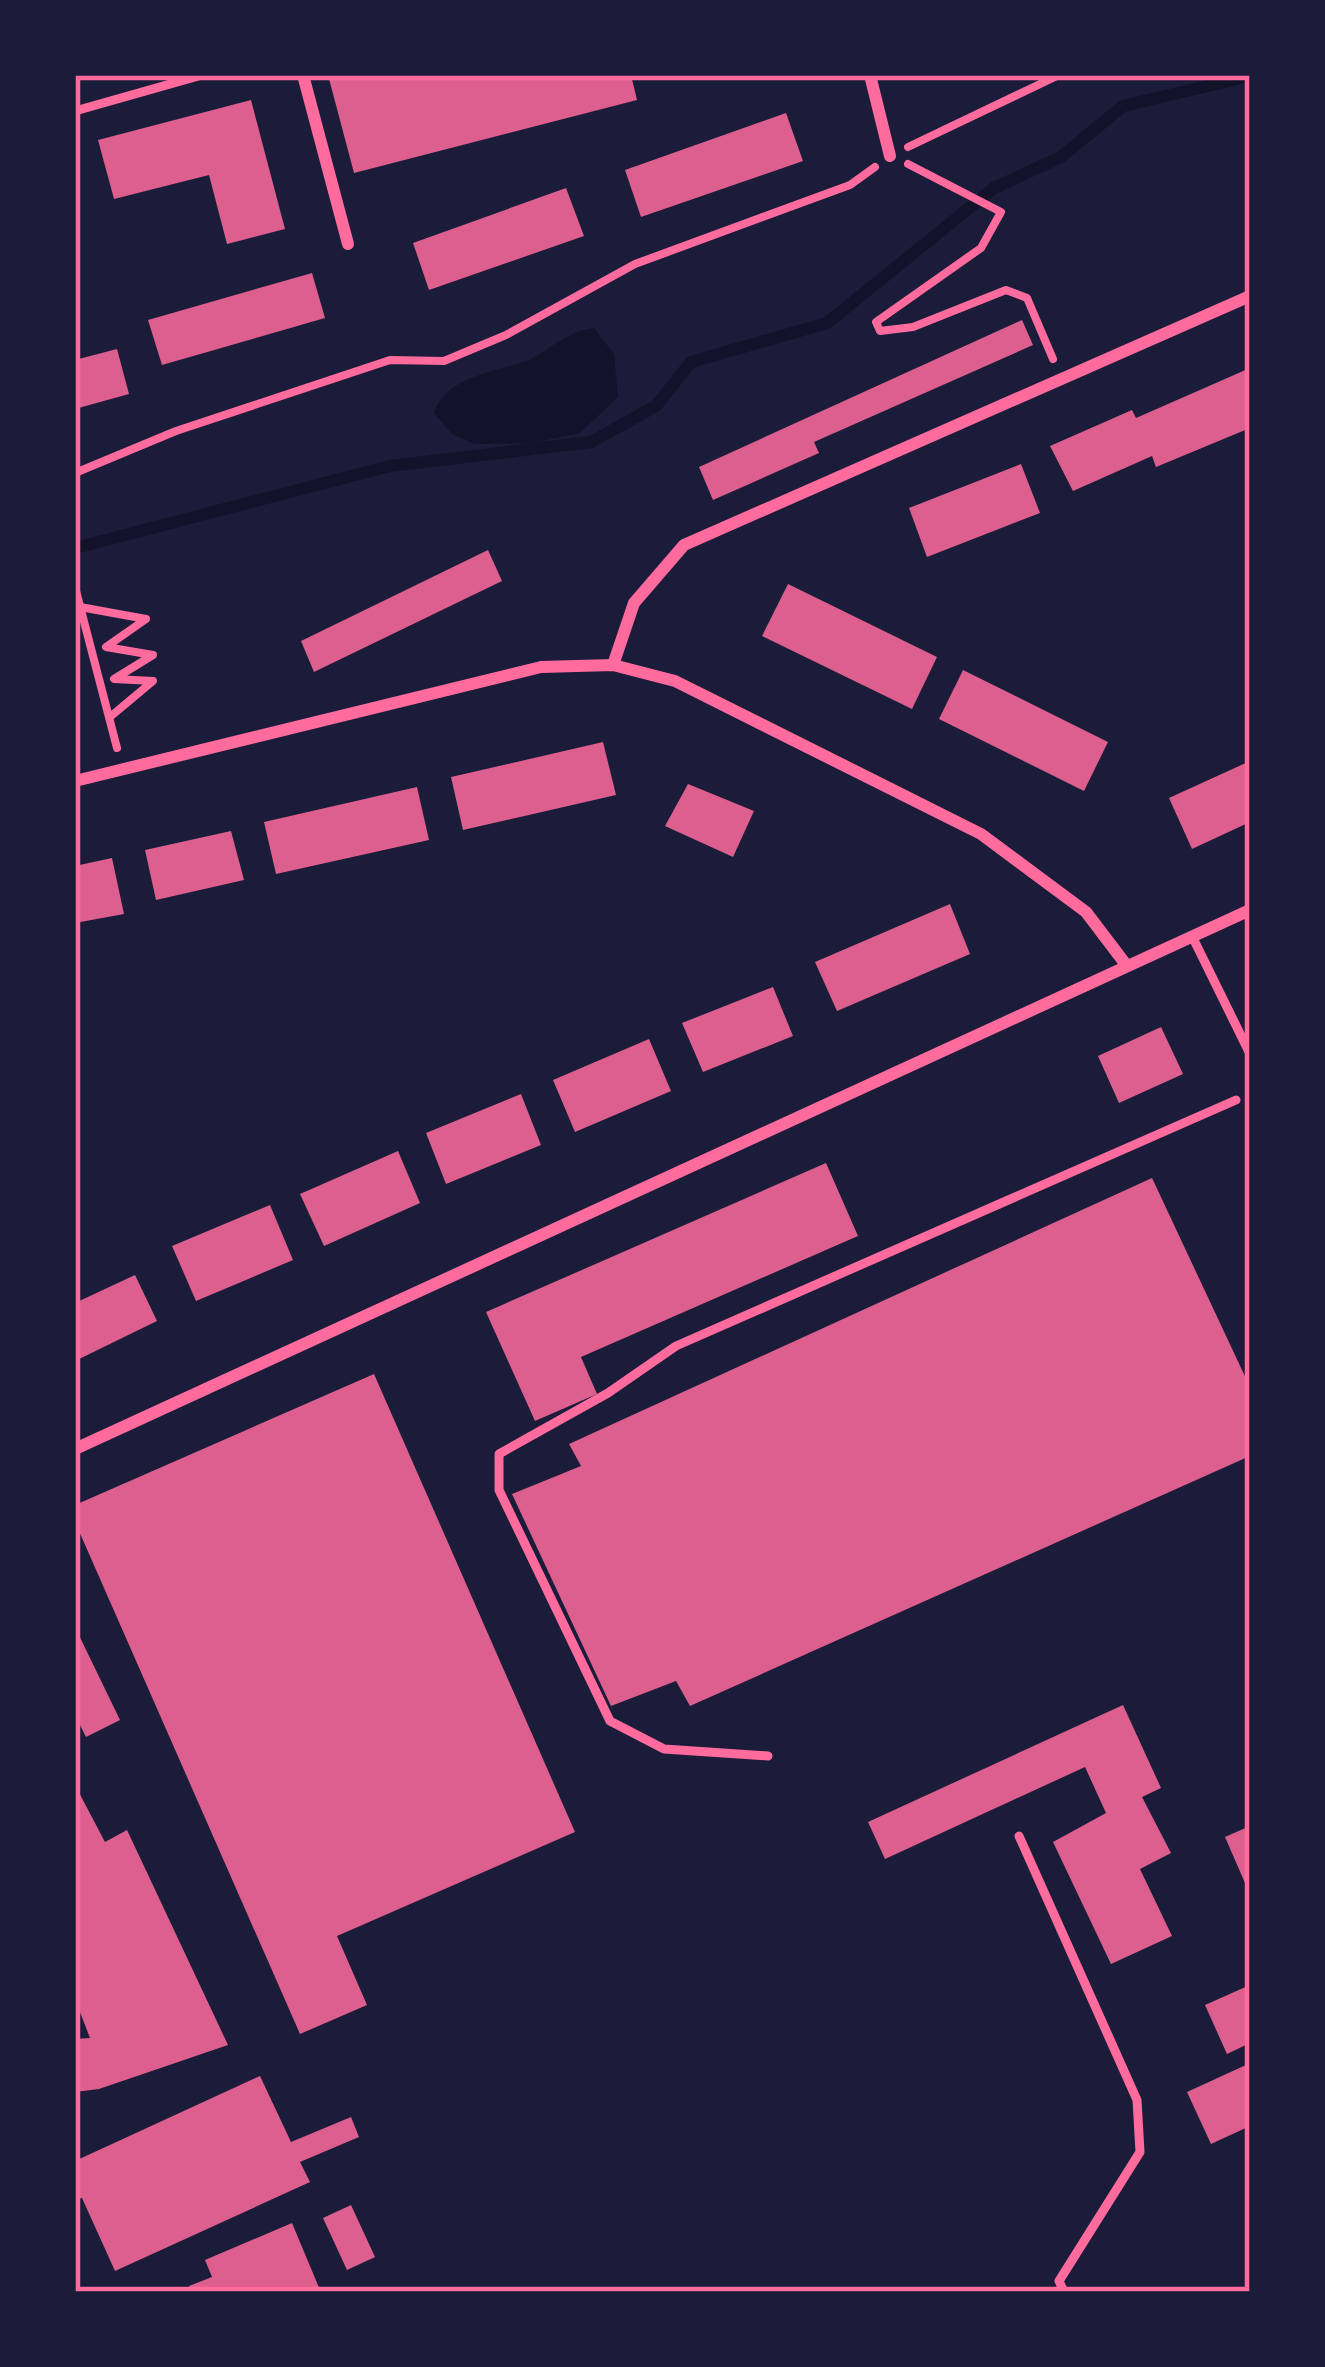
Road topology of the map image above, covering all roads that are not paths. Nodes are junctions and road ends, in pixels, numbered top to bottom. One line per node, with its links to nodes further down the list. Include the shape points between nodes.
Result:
1 (202, 75): 4 (lane)
2 (303, 75): 6 (street)
3 (870, 75): 5 (street)
4 (75, 111)
5 (890, 156)
6 (348, 244)
7 (1250, 296): 8 (street, via 684,545 634,603)
8 (614, 665): 9 (street, via 542,667); 12 (street, via 675,681 981,834 1087,912)
9 (75, 781)
10 (1250, 910): 11 (street)
11 (1192, 936): 12 (street); 13 (lane)
12 (1126, 966): 15 (street)
13 (1250, 1054)
14 (1236, 1100): 16 (lane, via 676,1346 499,1454 499,1490 610,1721 664,1749)
15 (75, 1449)
16 (768, 1756)
17 (1019, 1836): 18 (lane, via 1137,2100 1140,2152 1059,2281)
18 (1064, 2292)

